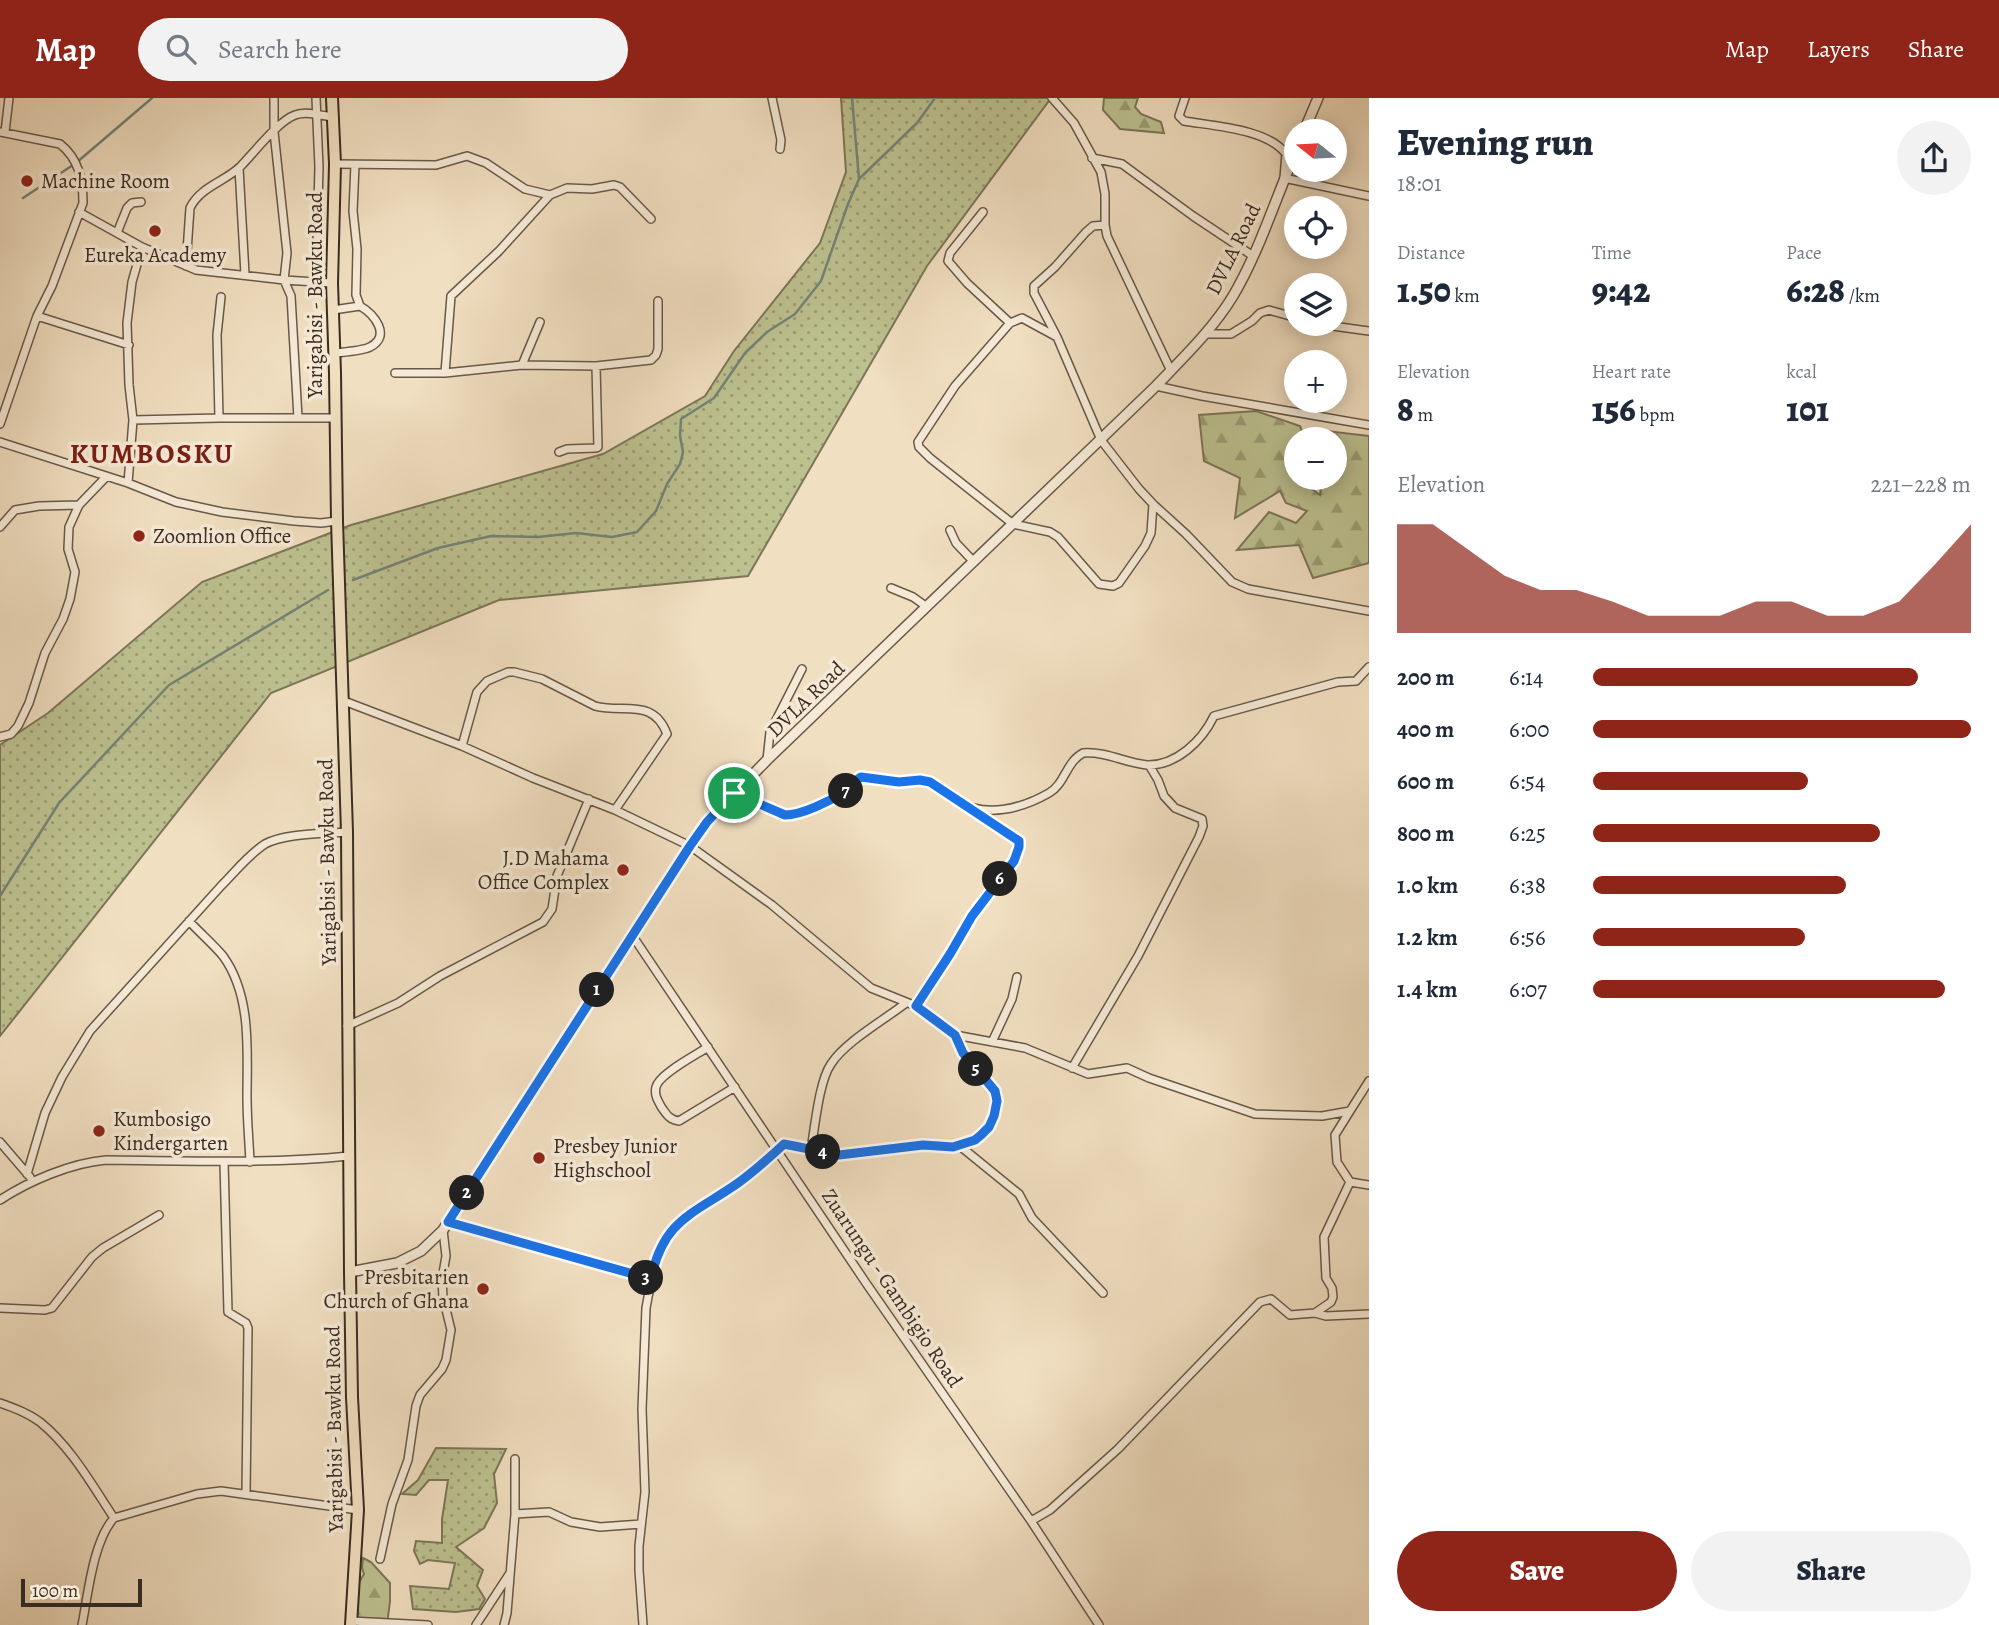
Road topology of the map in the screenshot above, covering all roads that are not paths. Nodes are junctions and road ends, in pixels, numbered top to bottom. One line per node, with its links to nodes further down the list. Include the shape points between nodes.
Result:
1 (9, 98): 12 (street)
2 (274, 98): 13 (street)
3 (316, 98): 9 (street)
4 (332, 98): 10 (highway, Yarigabisi - Bawku Road)
5 (772, 98): 14 (street)
6 (1052, 98): 16 (street, via 1073,123)
7 (1185, 98): 15 (street, via 1179,116 1184,121 1231,129 1277,144)
8 (1318, 98): 11 (street)
9 (316, 115): 10 (street); 13 (street, via 296,115); 35 (street)
10 (332, 117): 17 (highway, Yarigabisi - Bawku Road)
11 (1309, 119)
12 (2, 132): 25 (street, via 67,149 82,181)
13 (274, 132): 19 (street); 34 (street, via 286,243)
14 (780, 149)
15 (1284, 153)
16 (1092, 158): 28 (street, via 1101,172); 31 (street, via 1122,164)
17 (335, 164): 18 (street); 36 (highway, Yarigabisi - Bawku Road)
18 (355, 165): 22 (street, via 436,165 467,156 478,158 525,189); 39 (street, via 353,211)
19 (239, 168): 32 (street, via 209,186 192,204); 33 (street)
20 (1284, 178): 31 (street, DVLA Road)
21 (1303, 182): 23 (street)
22 (550, 195): 27 (street, via 567,188 620,187); 55 (street, via 451,296)
23 (1369, 196)
24 (141, 202): 29 (street, via 128,208)
25 (79, 212): 29 (street); 42 (street)
26 (983, 212): 44 (street, via 948,261)
27 (651, 219)
28 (1105, 225): 48 (street, via 1086,232 1034,286); 53 (street, via 1111,248)
29 (117, 233): 30 (street)
30 (142, 247): 32 (street); 49 (street, via 132,282)
31 (1253, 256): 47 (street, DVLA Road, via 1232,297)
32 (186, 266): 33 (street)
33 (245, 274): 34 (street)
34 (284, 280): 35 (street); 58 (street, via 291,296)
35 (316, 282): 36 (street)
36 (332, 283): 40 (highway, Yarigabisi - Bawku Road)
37 (221, 297): 57 (street)
38 (658, 301): 52 (street, via 656,355 651,360)
39 (360, 306): 40 (street); 50 (street, via 376,319 378,339 370,347)
40 (333, 310): 50 (highway, Yarigabisi - Bawku Road)
41 (1284, 314): 47 (street, via 1269,310 1231,334)
42 (37, 316): 49 (street); 61 (street)
43 (540, 322): 51 (street)
44 (1010, 323): 48 (street, via 1022,318); 71 (street, via 955,386 918,442 930,458)
45 (1347, 328): 46 (street)
46 (1369, 331)
47 (1205, 334): 53 (street, DVLA Road)
48 (1057, 337): 63 (street)
49 (129, 345): 60 (street)
50 (335, 354): 59 (highway, Yarigabisi - Bawku Road)
51 (522, 365): 52 (street); 55 (street)
52 (596, 366): 65 (street, via 598,447)
53 (1171, 371): 56 (street, DVLA Road)
54 (395, 373): 55 (street)
55 (445, 373)
56 (1156, 386): 62 (street); 63 (street, DVLA Road)
57 (219, 418): 58 (street); 60 (street)
58 (298, 418): 59 (street)
59 (335, 418): 70 (highway, Yarigabisi - Bawku Road)
60 (133, 420): 67 (street)
61 (0, 424)
62 (1369, 425)
63 (1101, 440): 68 (street); 71 (street, DVLA Road)
64 (0, 442): 66 (street)
65 (559, 452)
66 (106, 477): 67 (street); 69 (street)
67 (128, 483): 70 (street, via 176,502 222,512 294,522)
68 (1153, 504): 71 (street, via 1145,546 1113,586 1094,580 1050,532); 77 (street, via 1240,587)
69 (79, 505): 72 (street, via 15,510); 81 (street, via 69,527 68,549 75,572 70,599 18,726)
70 (337, 521): 80 (highway, Yarigabisi - Bawku Road)
71 (1013, 524): 74 (street, DVLA Road)
72 (0, 527)
73 (950, 530): 74 (street)
74 (973, 561): 76 (street, DVLA Road)
75 (891, 589): 76 (street)
76 (927, 607): 83 (street, DVLA Road)
77 (1369, 611)
78 (1369, 667): 84 (street, via 1356,681 1214,716 1190,748 1166,762)
79 (802, 669): 83 (street, via 770,732)
80 (344, 701): 82 (street); 89 (highway, Yarigabisi - Bawku Road)
81 (0, 737)
82 (462, 746): 86 (street); 88 (street, via 477,692 487,681 508,672 542,679 595,706 646,710 666,729 666,739)
83 (767, 760): 85 (street, DVLA Road)
84 (1149, 765): 87 (street, via 1083,753 1071,762 1052,792 1029,803 998,810); 100 (street, via 1164,796 1175,808 1202,819 1203,826 1138,956)
85 (734, 793): 87 (street, via 792,815 844,792 861,777 920,780); 90 (street, DVLA Road)
86 (589, 799): 88 (street); 96 (street, via 557,876 552,909 543,922 398,1003)
87 (968, 806): 95 (street, via 1016,838 1019,847)
88 (615, 810): 90 (street)
89 (346, 832): 91 (street, via 267,843); 96 (highway, Yarigabisi - Bawku Road)
90 (690, 846): 92 (street, DVLA Road); 94 (street, via 772,905 864,983)
91 (189, 921): 110 (street, via 222,956 242,1004); 111 (street, via 90,1031 45,1113)
92 (632, 935): 99 (street, Zuarungu - Gambigio Road); 117 (street, DVLA Road)
93 (1017, 977): 98 (street)
94 (906, 1003): 95 (street); 106 (street, via 846,1047 831,1064)
95 (916, 1006): 97 (street)
96 (347, 1026): 108 (highway, Yarigabisi - Bawku Road)
97 (955, 1035): 98 (street); 105 (street, via 963,1053 995,1091 997,1101 989,1127)
98 (992, 1042): 100 (street, via 1025,1048)
99 (708, 1047): 102 (street, Zuarungu - Gambigio Road); 102 (street, via 660,1079 655,1096 669,1117 679,1121)
100 (1072, 1068): 103 (street, via 1088,1074 1127,1068 1255,1114 1322,1116)
101 (1369, 1081): 103 (street)
102 (735, 1087): 107 (street, Zuarungu - Gambigio Road)
103 (1350, 1111): 113 (street, via 1335,1135 1337,1162)
104 (0, 1142): 111 (street)
105 (960, 1146): 106 (street, via 923,1145 839,1155); 120 (street, via 1019,1194 1032,1218)
106 (811, 1149): 107 (street, via 784,1144)
107 (778, 1150): 119 (street, via 671,1230 660,1246); 130 (street, Zuarungu - Gambigio Road)
108 (349, 1156): 110 (street); 118 (highway, Yarigabisi - Bawku Road)
109 (224, 1162): 110 (street); 112 (street, via 86,1161); 126 (street, via 228,1312 248,1328)
110 (250, 1162)
111 (27, 1174): 112 (street)
112 (35, 1182): 115 (street)
113 (1350, 1182): 114 (street); 122 (street, via 1324,1237 1331,1301)
114 (1369, 1185)
115 (0, 1200)
116 (159, 1215): 121 (street, via 92,1257 52,1308)
117 (446, 1226): 118 (street, DVLA Road, via 421,1251 397,1263); 119 (street); 132 (street, via 442,1279 451,1330 446,1360 416,1406 408,1460)
118 (350, 1272): 127 (highway, Yarigabisi - Bawku Road)
119 (651, 1279): 131 (street, via 646,1308)
120 (1103, 1293)
121 (0, 1308)
122 (1315, 1313): 123 (street); 130 (street, via 1290,1315 1271,1299 1260,1302 1118,1449 1050,1510)
123 (1369, 1314)
124 (0, 1403): 129 (street, via 39,1421 59,1440)
125 (515, 1459): 128 (street)
126 (246, 1494): 127 (street); 129 (street, via 197,1494)
127 (358, 1510): 134 (highway, Yarigabisi - Bawku Road)
128 (515, 1514): 131 (street, via 549,1512 600,1527); 133 (street)
129 (114, 1518): 135 (street, via 100,1541)
130 (1031, 1521): 140 (street, Zuarungu - Gambigio Road)
131 (641, 1524): 139 (street)
132 (380, 1559)
133 (510, 1572): 137 (street); 138 (street)
134 (351, 1623): 136 (street)
135 (82, 1625)
136 (428, 1625)
137 (476, 1625)
138 (504, 1625)
139 (643, 1625)
140 (1099, 1625)

